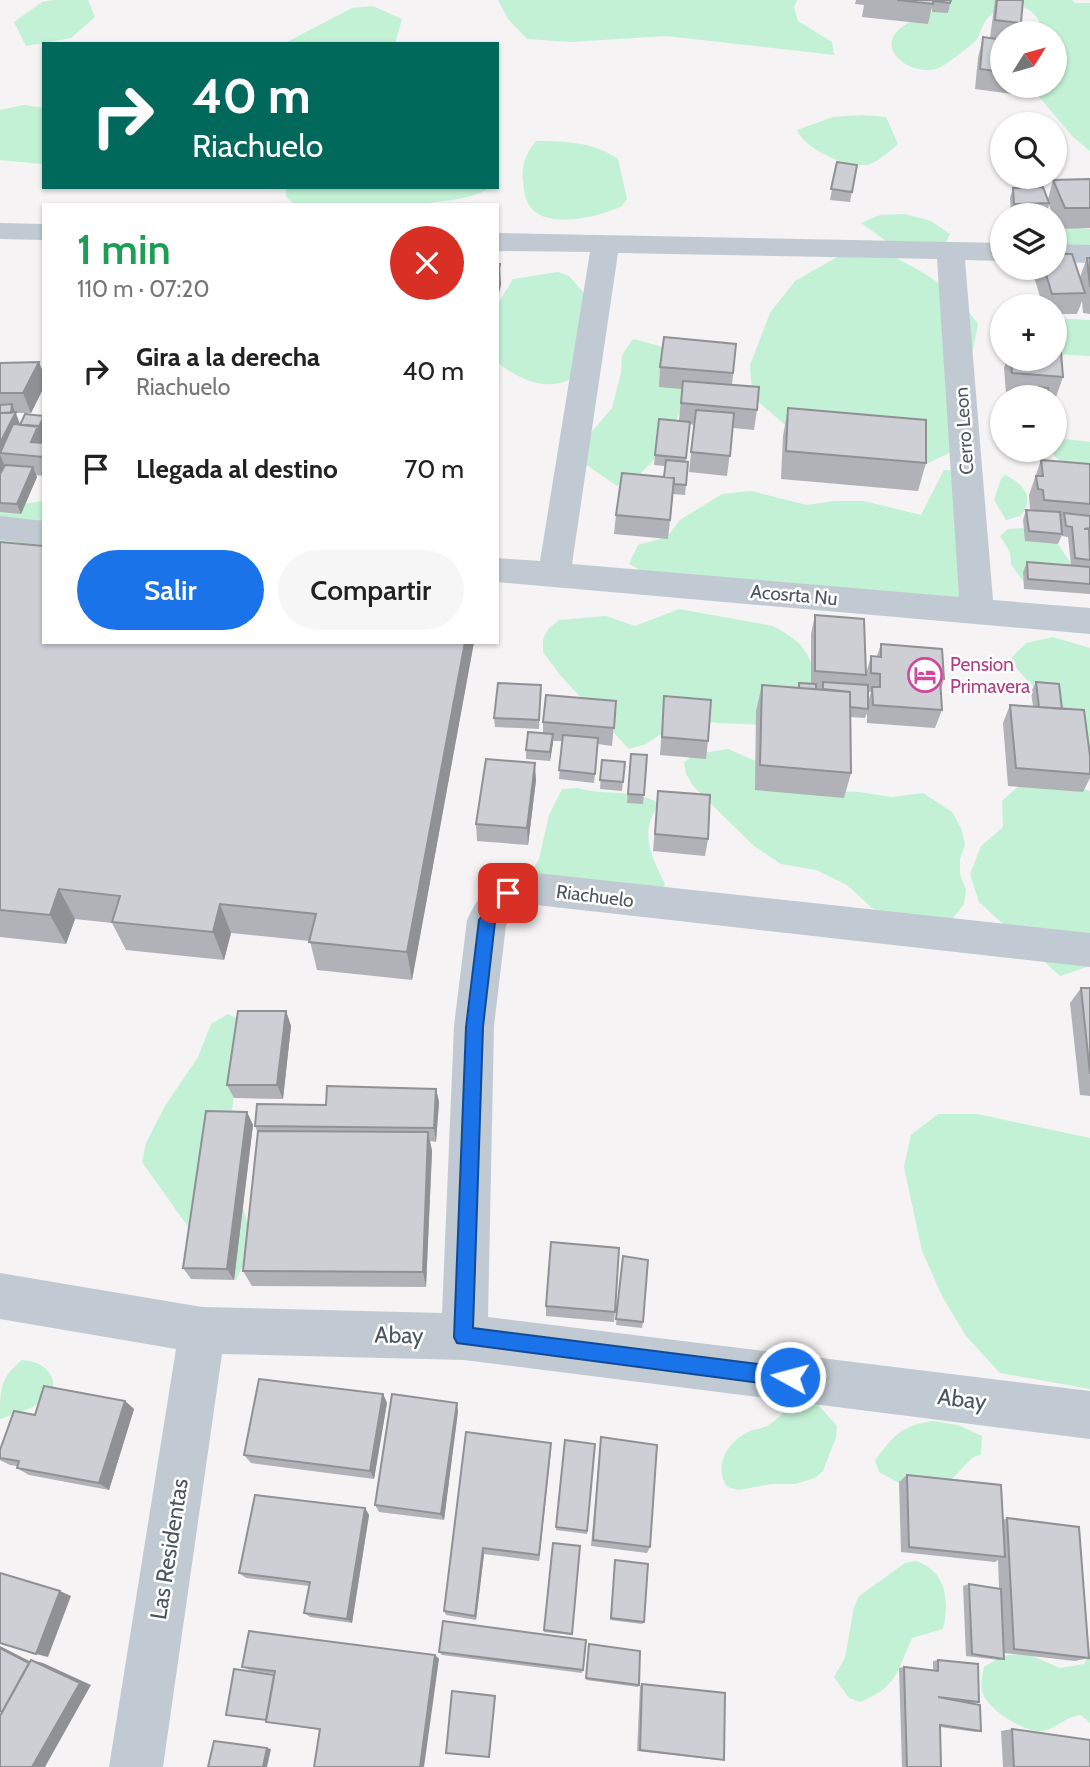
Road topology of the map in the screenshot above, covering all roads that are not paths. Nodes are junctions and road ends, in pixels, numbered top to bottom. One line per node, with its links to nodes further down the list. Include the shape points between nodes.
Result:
1 (0, 231): 2 (street)
2 (42, 232)
3 (499, 242): 4 (street)
4 (605, 246): 5 (street); 12 (street)
5 (950, 251): 6 (street); 13 (street, Cerro Leon)
6 (990, 252)
7 (1067, 253): 8 (street)
8 (1090, 254)
9 (0, 528): 10 (street)
10 (42, 533)
11 (499, 570): 12 (street, Acosrta Nu)
12 (554, 575): 13 (street, Acosrta Nu)
13 (977, 611): 14 (street, Acosrta Nu)
14 (1090, 621)
15 (1090, 950): 18 (street, Riachuelo, via 527,888 508,893 487,920 474,1027)
16 (0, 1296): 17 (street, Abay)
17 (202, 1330): 18 (street, Abay); 20 (street, Las Residentas)
18 (464, 1337): 19 (street, Abay)
19 (1090, 1415)
20 (136, 1767)

